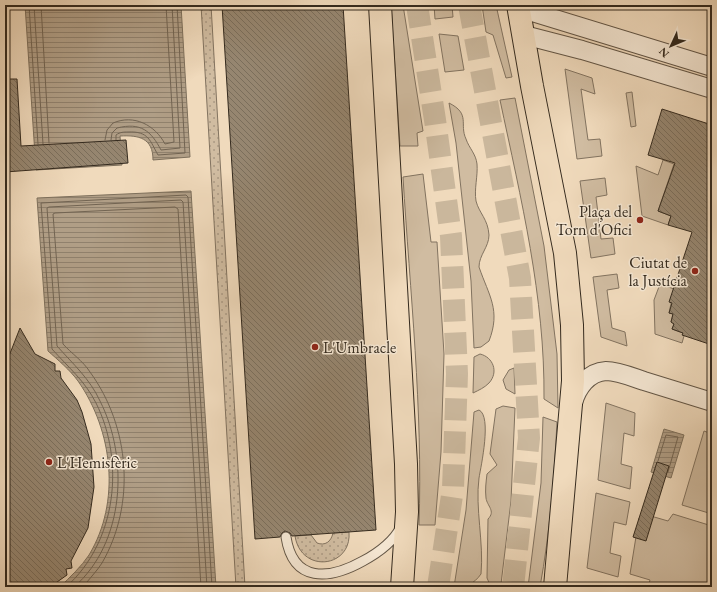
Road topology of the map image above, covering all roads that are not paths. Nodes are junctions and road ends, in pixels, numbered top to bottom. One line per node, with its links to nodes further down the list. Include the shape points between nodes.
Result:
1 (380, 5): 8 (main road)
2 (518, 6): 3 (main road); 4 (street)
3 (524, 35): 5 (street); 7 (main road, via 565,253 572,325 574,381)
4 (712, 67)
5 (712, 89)
6 (712, 402): 7 (street, via 605,371 596,374 580,386)
7 (571, 408): 11 (main road)
8 (407, 512): 9 (lane, via 401,528 386,546 351,568 332,574 314,574 299,566 288,550); 10 (main road)
9 (286, 537)
10 (402, 587)
11 (555, 587)

